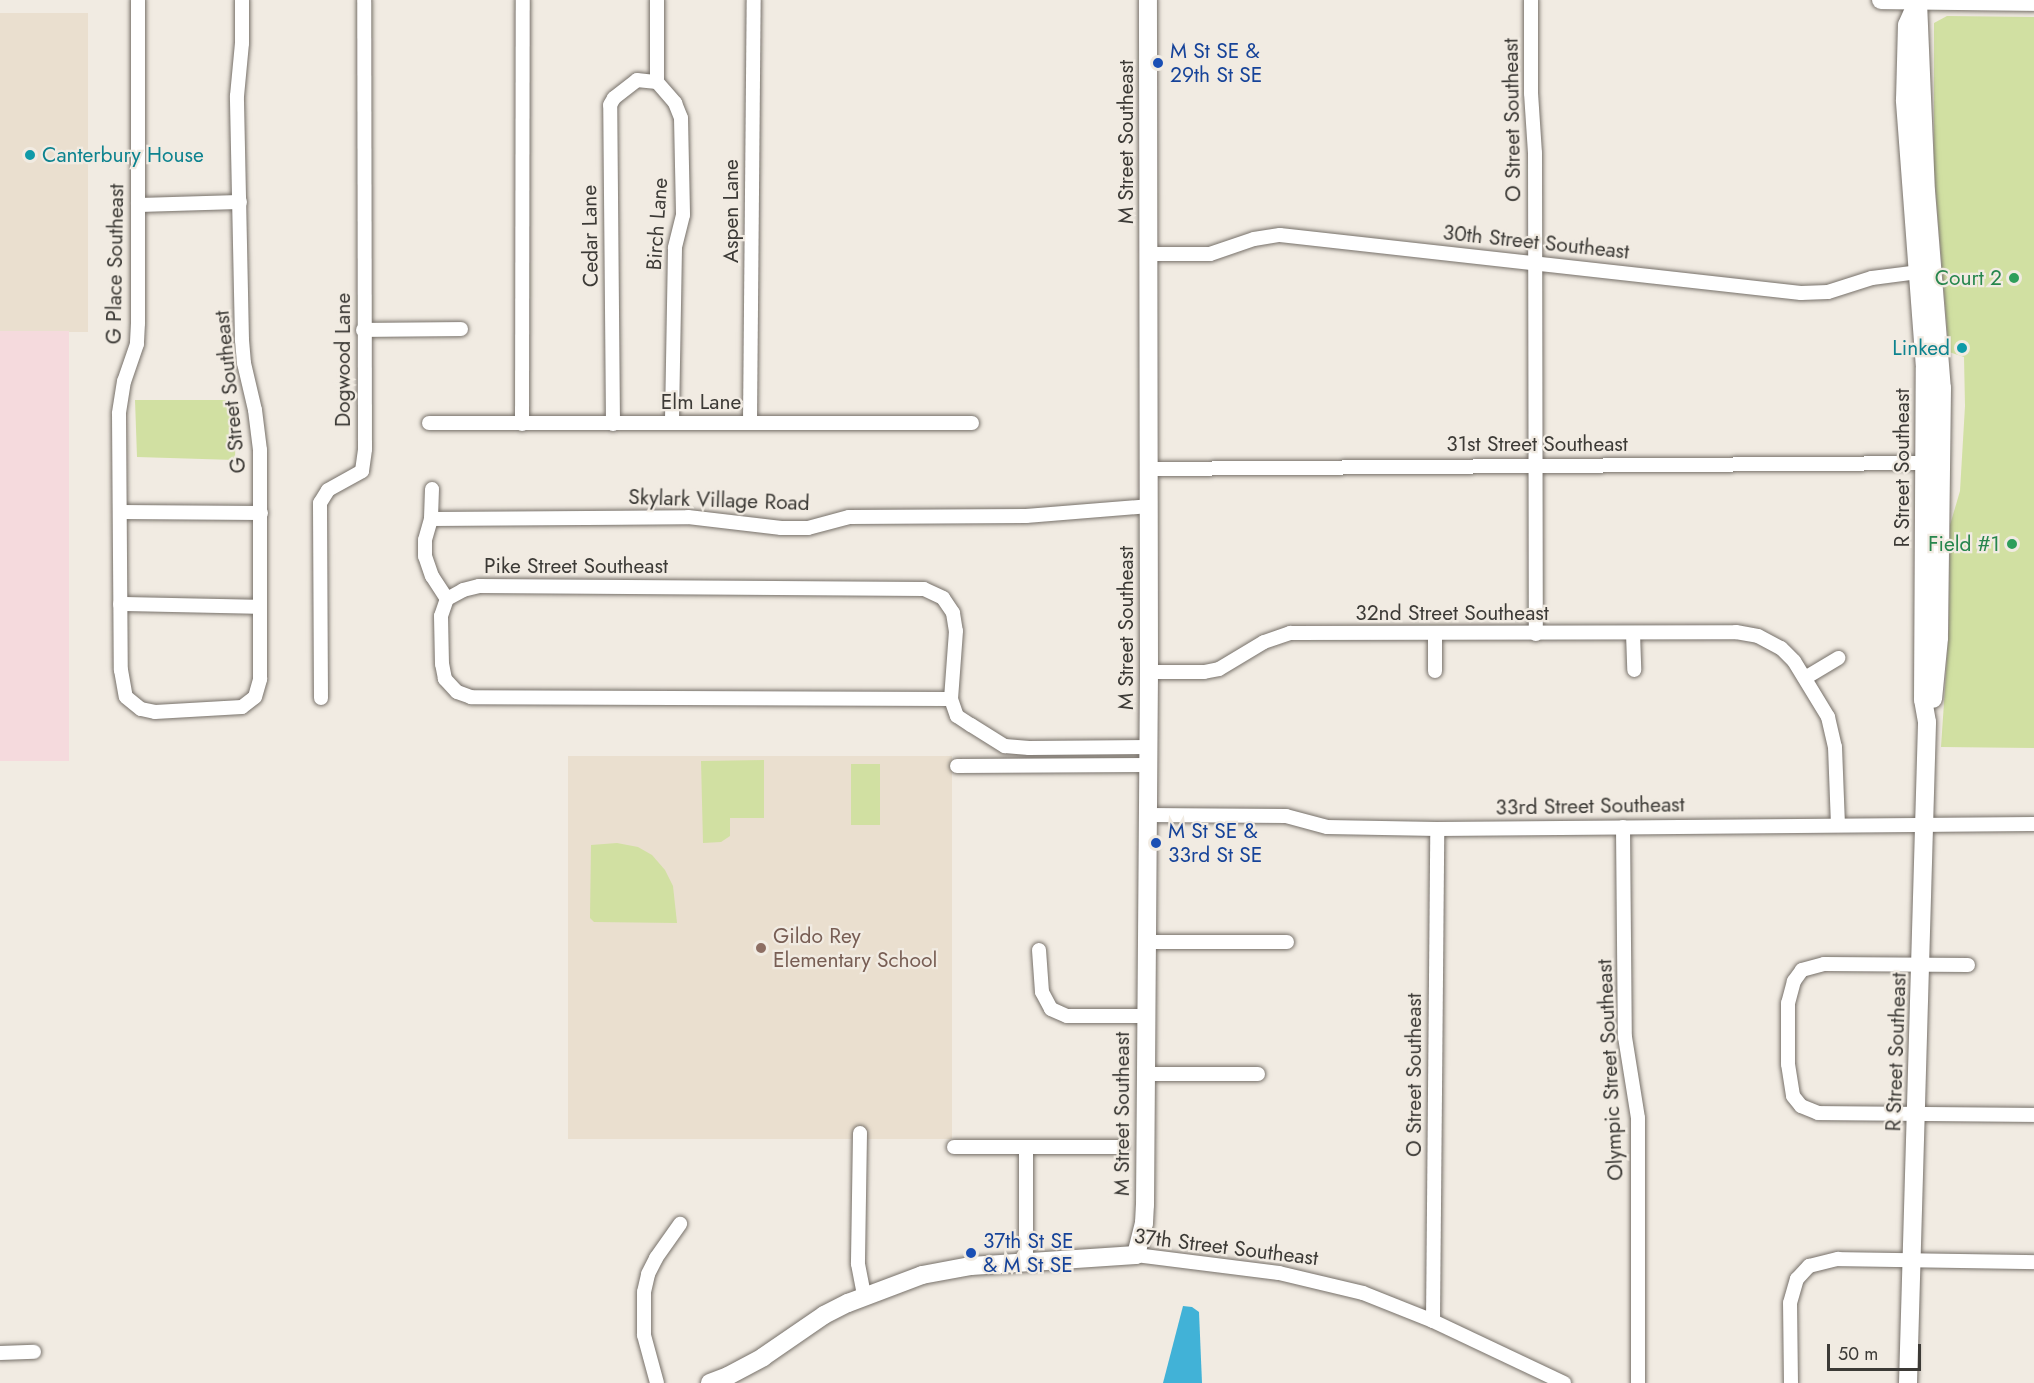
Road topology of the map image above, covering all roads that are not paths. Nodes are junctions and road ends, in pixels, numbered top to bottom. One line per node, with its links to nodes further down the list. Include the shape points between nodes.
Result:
1 (138, 0): 14 (street, G Place Southeast)
2 (242, 0): 13 (street, G Street Southeast, via 237,96)
3 (364, 0): 19 (street, Dogwood Lane)
4 (524, 0): 24 (street)
5 (657, 0): 12 (street)
6 (754, 0): 20 (street, Aspen Lane)
7 (1148, 0): 15 (street, M Street Southeast)
8 (1531, 0): 16 (street, O Street Southeast)
9 (1881, 0): 10 (street)
10 (1918, 0): 11 (street); 17 (street, R Street Southeast, via 1907,25 1905,100); 48 (street, R Street Southeast, via 1926,191 1942,399 1938,656)
11 (2034, 2)
12 (657, 82): 22 (street, Birch Lane, via 675,103 681,118 683,215 675,248); 25 (street, Cedar Lane, via 637,80 610,105)
13 (240, 202): 14 (street); 32 (street, G Street Southeast, via 242,340 258,430)
14 (138, 205): 31 (street, G Place Southeast, via 138,336 120,404)
15 (1149, 254): 16 (street, 30th Street Southeast, via 1210,254 1254,238 1280,235); 28 (street, M Street Southeast)
16 (1536, 262): 17 (street, 30th Street Southeast, via 1801,293 1828,292 1872,278); 27 (street, O Street Southeast)
17 (1918, 272): 26 (street, R Street Southeast)
18 (461, 329): 19 (street)
19 (363, 330): 46 (street, Dogwood Lane, via 364,465 356,476 328,490 320,503)
20 (750, 422): 22 (street, Elm Lane); 23 (street, Elm Lane)
21 (429, 423): 24 (street, Elm Lane)
22 (672, 423): 25 (street, Elm Lane)
23 (972, 423)
24 (522, 424): 25 (street, Elm Lane)
25 (613, 424)
26 (1926, 463): 27 (street, 31st Street Southeast); 48 (street, R Street Southeast, via 1923,700)
27 (1536, 465): 28 (street, 31st Street Southeast); 39 (street, O Street Southeast)
28 (1148, 469): 30 (street, M Street Southeast)
29 (432, 489): 33 (street)
30 (1149, 506): 33 (street, Skylark Village Road, via 1026,516 849,517 808,528 688,517); 44 (street, M Street Southeast)
31 (120, 512): 32 (street); 35 (street, G Place Southeast)
32 (261, 513): 36 (street, G Street Southeast)
33 (431, 519): 34 (street, via 425,535 425,556)
34 (447, 599): 47 (street, via 440,626 442,670 453,689 471,697); 47 (street, Pike Street Southeast, via 479,586 924,589 943,598 955,622)
35 (120, 604): 36 (street); 43 (street, G Place Southeast, via 121,670 126,697 141,709 155,712 242,707 255,697)
36 (260, 607): 43 (street, G Street Southeast)
37 (1633, 633): 39 (street, 32nd Street Southeast); 41 (street); 45 (street, 32nd Street Southeast, via 1736,632 1764,638 1786,652)
38 (1435, 634): 39 (street, 32nd Street Southeast); 42 (street); 44 (street, 32nd Street Southeast, via 1290,633 1264,642 1219,669)
39 (1536, 634)
40 (1838, 658): 45 (street)
41 (1634, 670)
42 (1435, 671)
43 (261, 672)
44 (1149, 672): 49 (street, M Street Southeast)
45 (1805, 678): 52 (street, via 1823,706 1833,732)
46 (321, 698)
47 (951, 699): 49 (street, via 957,716 1005,746)
48 (1927, 722): 53 (street, R Street Southeast)
49 (1148, 756): 50 (street); 51 (street, M Street Southeast)
50 (957, 766)
51 (1148, 815): 56 (street, 33rd Street Southeast, via 1286,816 1327,827); 57 (street, M Street Southeast)
52 (1838, 825): 53 (street, 33rd Street Southeast); 55 (street, 33rd Street Southeast)
53 (1925, 825): 54 (street, 33rd Street Southeast); 60 (street, R Street Southeast)
54 (2034, 825)
55 (1623, 826): 56 (street, 33rd Street Southeast); 83 (street, Olympic Street Southeast, via 1625,1037 1638,1118)
56 (1437, 829): 77 (street, O Street Southeast)
57 (1147, 942): 58 (street); 62 (street, M Street Southeast)
58 (1287, 942)
59 (1039, 950): 62 (street, via 1042,992 1051,1009 1067,1016)
60 (1921, 965): 61 (street); 65 (street, R Street Southeast); 65 (street, via 1819,965 1802,970 1794,981 1788,1013 1788,1075 1793,1096 1801,1106 1818,1113)
61 (1968, 965)
62 (1145, 1016): 63 (street, M Street Southeast)
63 (1144, 1074): 64 (street); 72 (street, M Street Southeast, via 1145,1205)
64 (1258, 1074)
65 (1916, 1115): 66 (street); 73 (street, R Street Southeast)
66 (2034, 1115)
67 (860, 1133): 76 (street, via 858,1264)
68 (954, 1147): 70 (street)
69 (1121, 1147): 70 (street)
70 (1026, 1148): 74 (street)
71 (680, 1224): 80 (street, via 656,1258 644,1292 644,1335)
72 (1136, 1255): 74 (street, 37th Street Southeast); 77 (street, 37th Street Southeast, via 1319,1281 1363,1293)
73 (1911, 1261): 75 (street); 84 (street, via 1832,1259 1809,1266 1803,1272 1790,1303); 85 (street, R Street Southeast)
74 (1026, 1262): 76 (street, 37th Street Southeast, via 945,1269)
75 (2034, 1262)
76 (864, 1295): 81 (street, 37th Street Southeast, via 824,1315 763,1357)
77 (1433, 1321): 82 (street, 37th Street Southeast)
78 (34, 1352): 79 (street)
79 (0, 1353)
80 (657, 1383)
81 (710, 1383)
82 (1564, 1383)
83 (1638, 1383)
84 (1791, 1383)
85 (1908, 1383)

